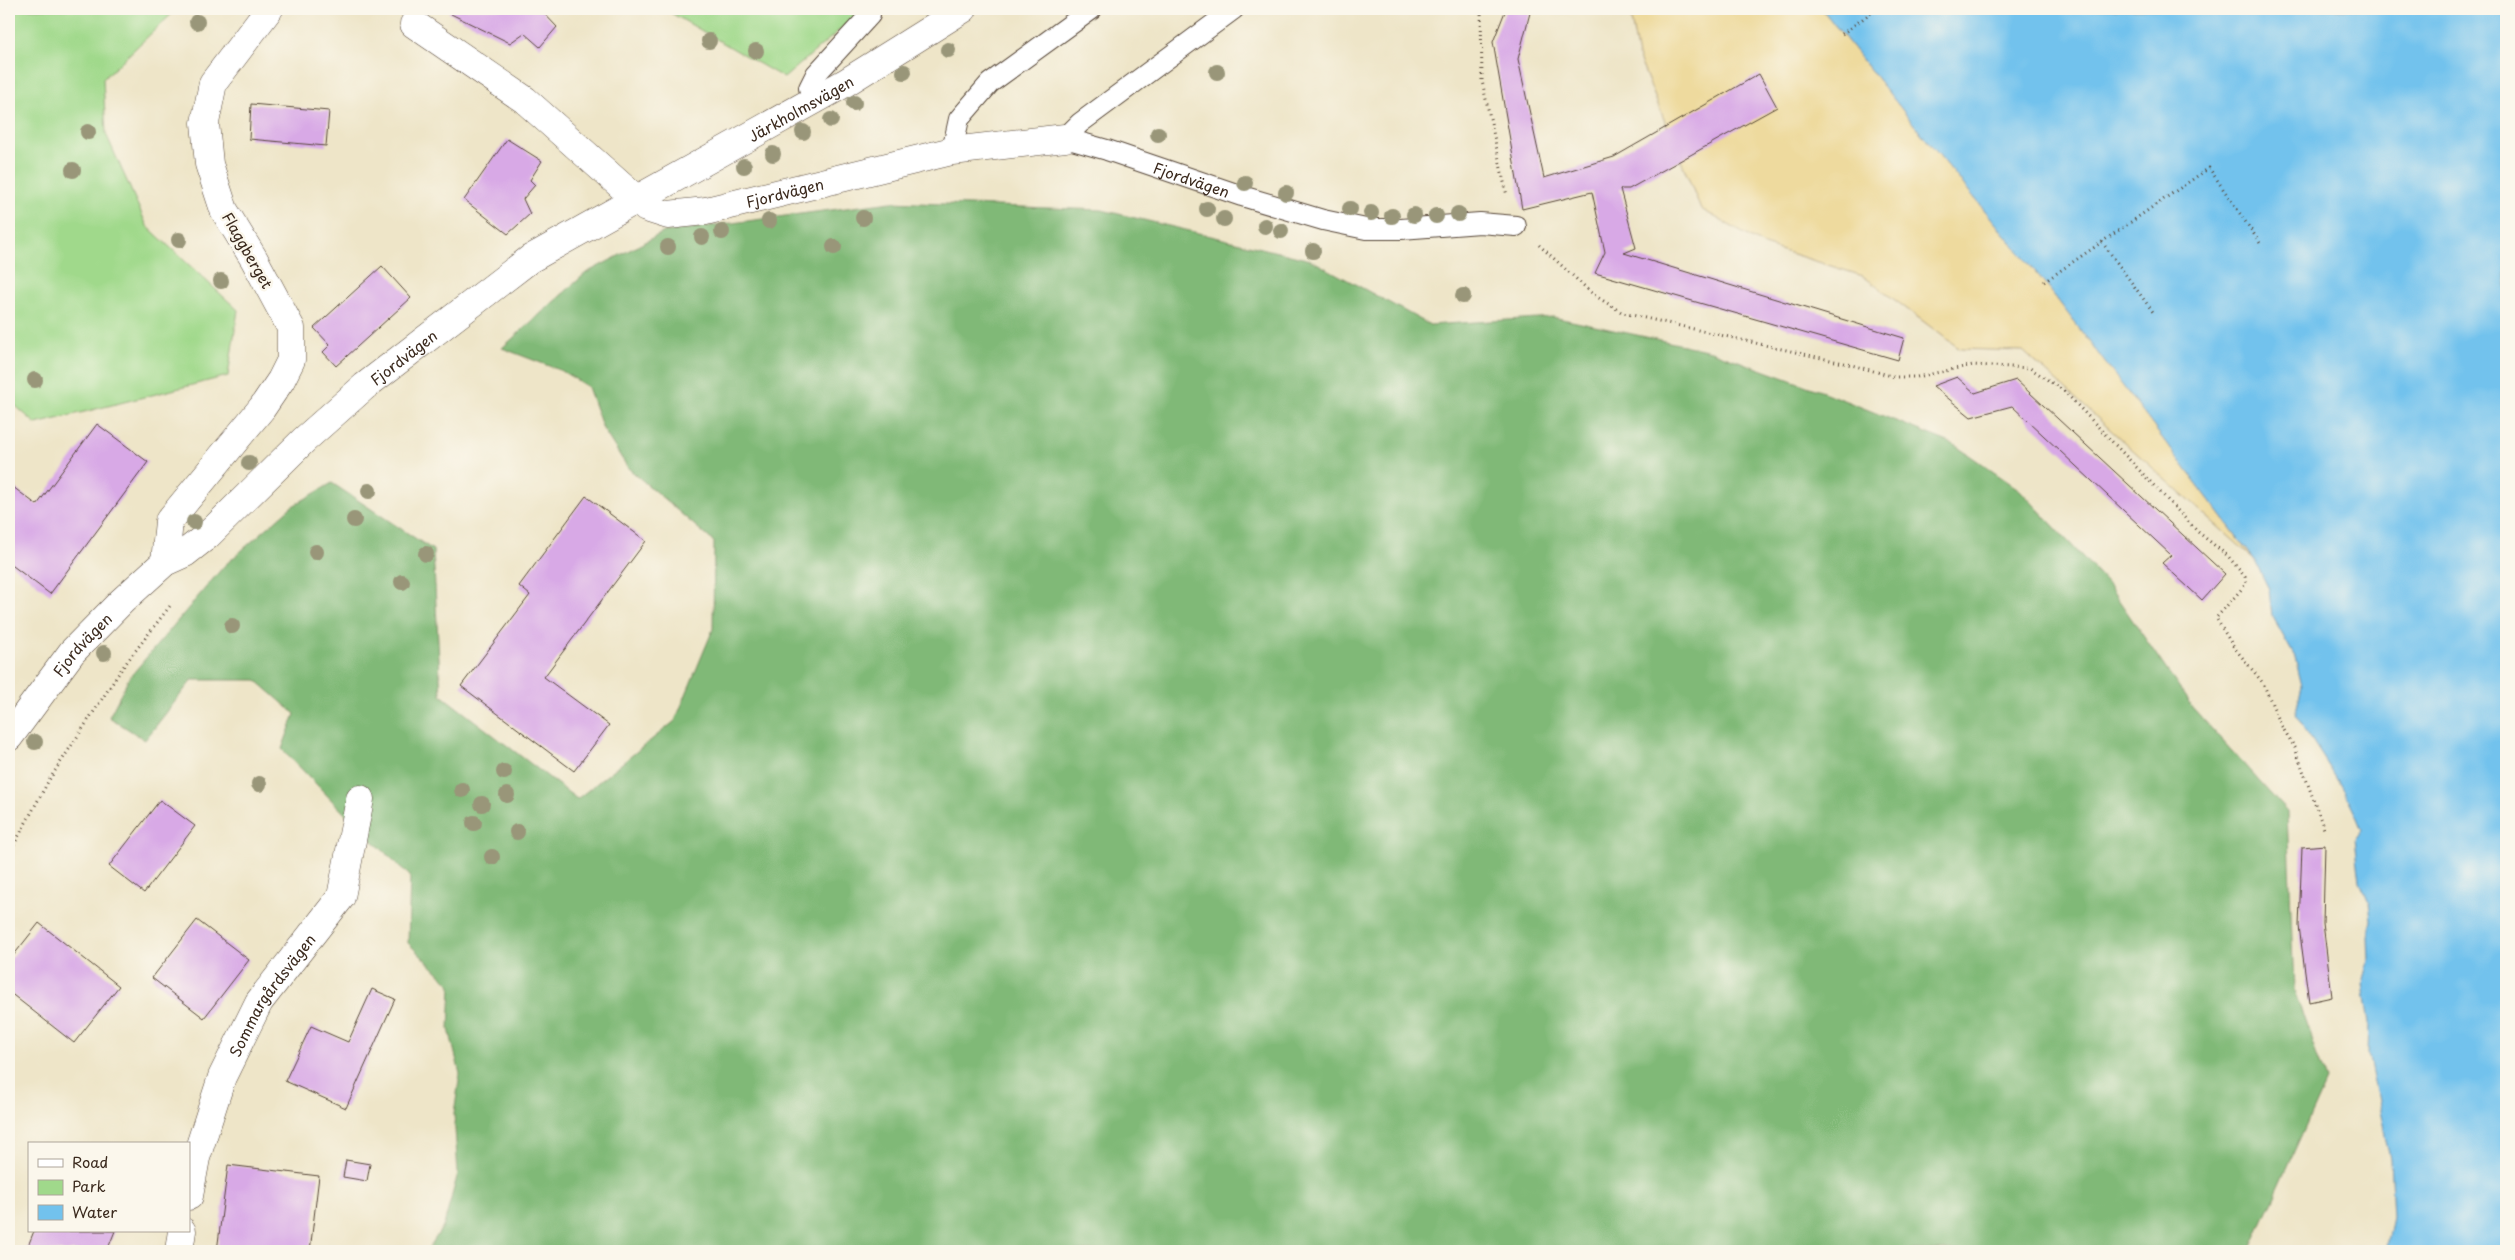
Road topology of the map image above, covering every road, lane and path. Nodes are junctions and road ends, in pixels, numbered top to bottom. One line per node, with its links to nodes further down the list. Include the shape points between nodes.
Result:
1 (269, 9): 19 (street, Flaggberget, via 213,83 205,123 209,164 224,210 291,328 291,360 281,380 223,457 169,521)
2 (963, 9): 10 (street, Järkholmsvägen, via 846,83)
3 (1092, 9): 12 (lane, via 990,82 959,119)
4 (1234, 9): 11 (lane, via 1080,123)
5 (1481, 9): 14 (path, via 1482,81)
6 (1876, 9): 9 (path)
7 (870, 15): 10 (lane, via 816,74 809,88)
8 (414, 24): 13 (street, via 525,100)
9 (1842, 34)
10 (814, 99): 13 (street, Järkholmsvägen)
11 (1065, 138): 12 (street, Fjordvägen); 14 (lane, Fjordvägen, via 1242,196 1366,229 1480,223)
12 (952, 151): 13 (street, Fjordvägen, via 706,212 668,215 646,208)
13 (636, 200): 19 (street, Fjordvägen, via 530,258 365,386 304,440 208,534 185,553)
14 (1516, 226): 23 (path, via 1594,295 1623,313 1895,377 1917,377 1974,365 2030,368 2064,391 2245,577 2246,584 2216,618 2222,631 2263,683 2295,748)
15 (2102, 242): 16 (path, via 2209,168); 17 (path); 18 (path)
16 (2262, 246)
17 (2044, 282)
18 (2153, 312)
19 (165, 562): 21 (street, Fjordvägen, via 72,652)
20 (176, 599): 24 (path, via 122,666 49,780)
21 (9, 737)
22 (360, 799): 25 (street, Sommargårdsvägen, via 341,897 259,1002 222,1077 196,1158)
23 (2324, 829)
24 (9, 854)
25 (190, 1191)
26 (182, 1232): 27 (street)
27 (179, 1251)

